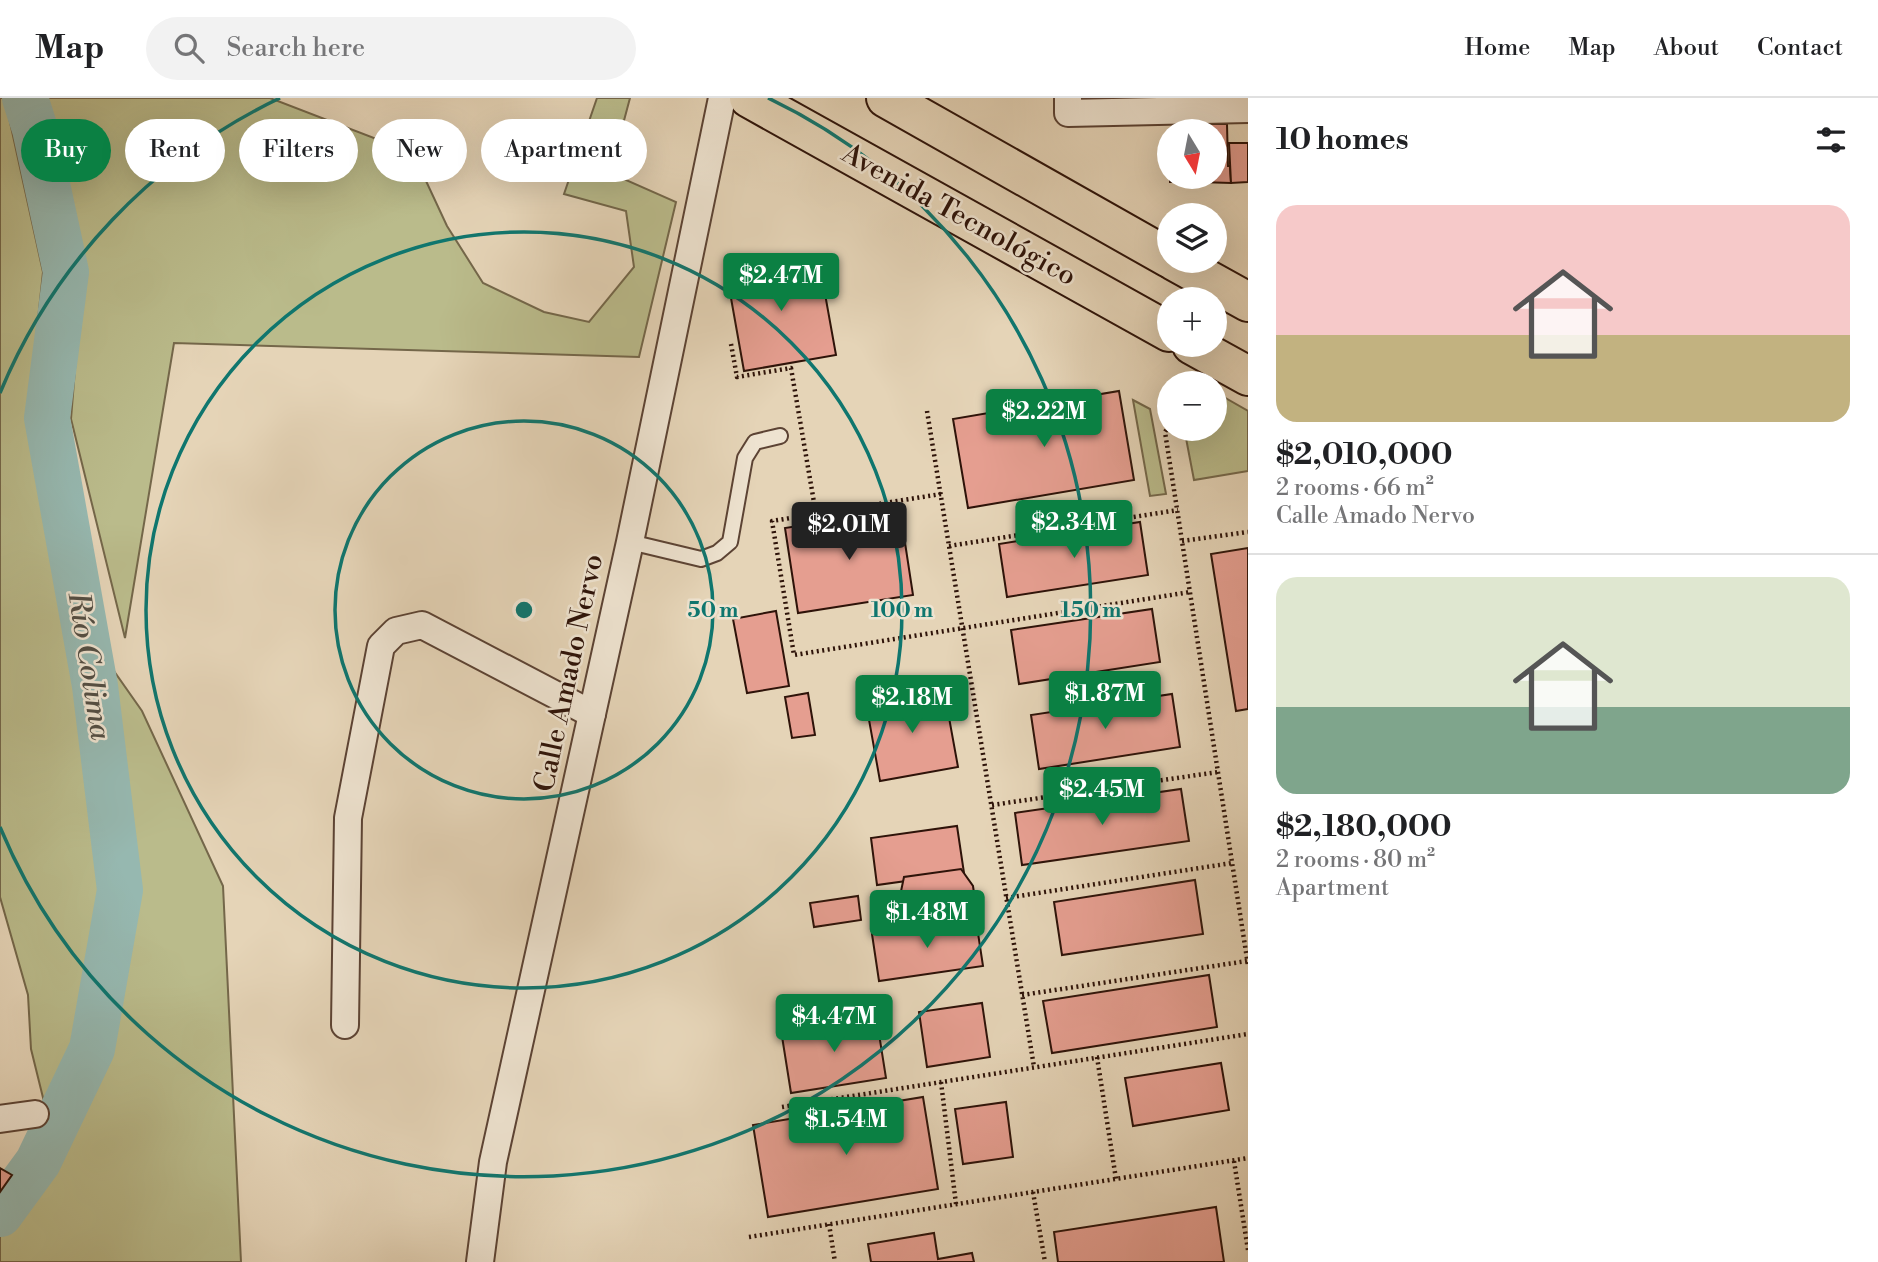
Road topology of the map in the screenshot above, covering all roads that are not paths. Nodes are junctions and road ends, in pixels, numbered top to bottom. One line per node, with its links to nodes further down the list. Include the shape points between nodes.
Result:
1 (722, 98): 13 (street, Calle Amado Nervo)
2 (749, 98): 9 (main road, Avenida Tecnológico)
3 (886, 98): 6 (main road)
4 (1068, 105): 5 (street)
5 (1236, 105)
6 (1157, 251)
7 (1195, 273): 8 (main road)
8 (1248, 303)
9 (1157, 325)
10 (1214, 357): 11 (main road)
11 (1248, 376)
12 (780, 436): 13 (lane, via 755,442 745,458 730,542 717,553 701,559)
13 (630, 541): 14 (street, Calle Amado Nervo)
14 (592, 714): 15 (street, via 422,625 396,631 381,646 348,818); 18 (street, Calle Amado Nervo, via 493,1162)
15 (345, 1025)
16 (35, 1114): 17 (street)
17 (0, 1119)
18 (480, 1262)

